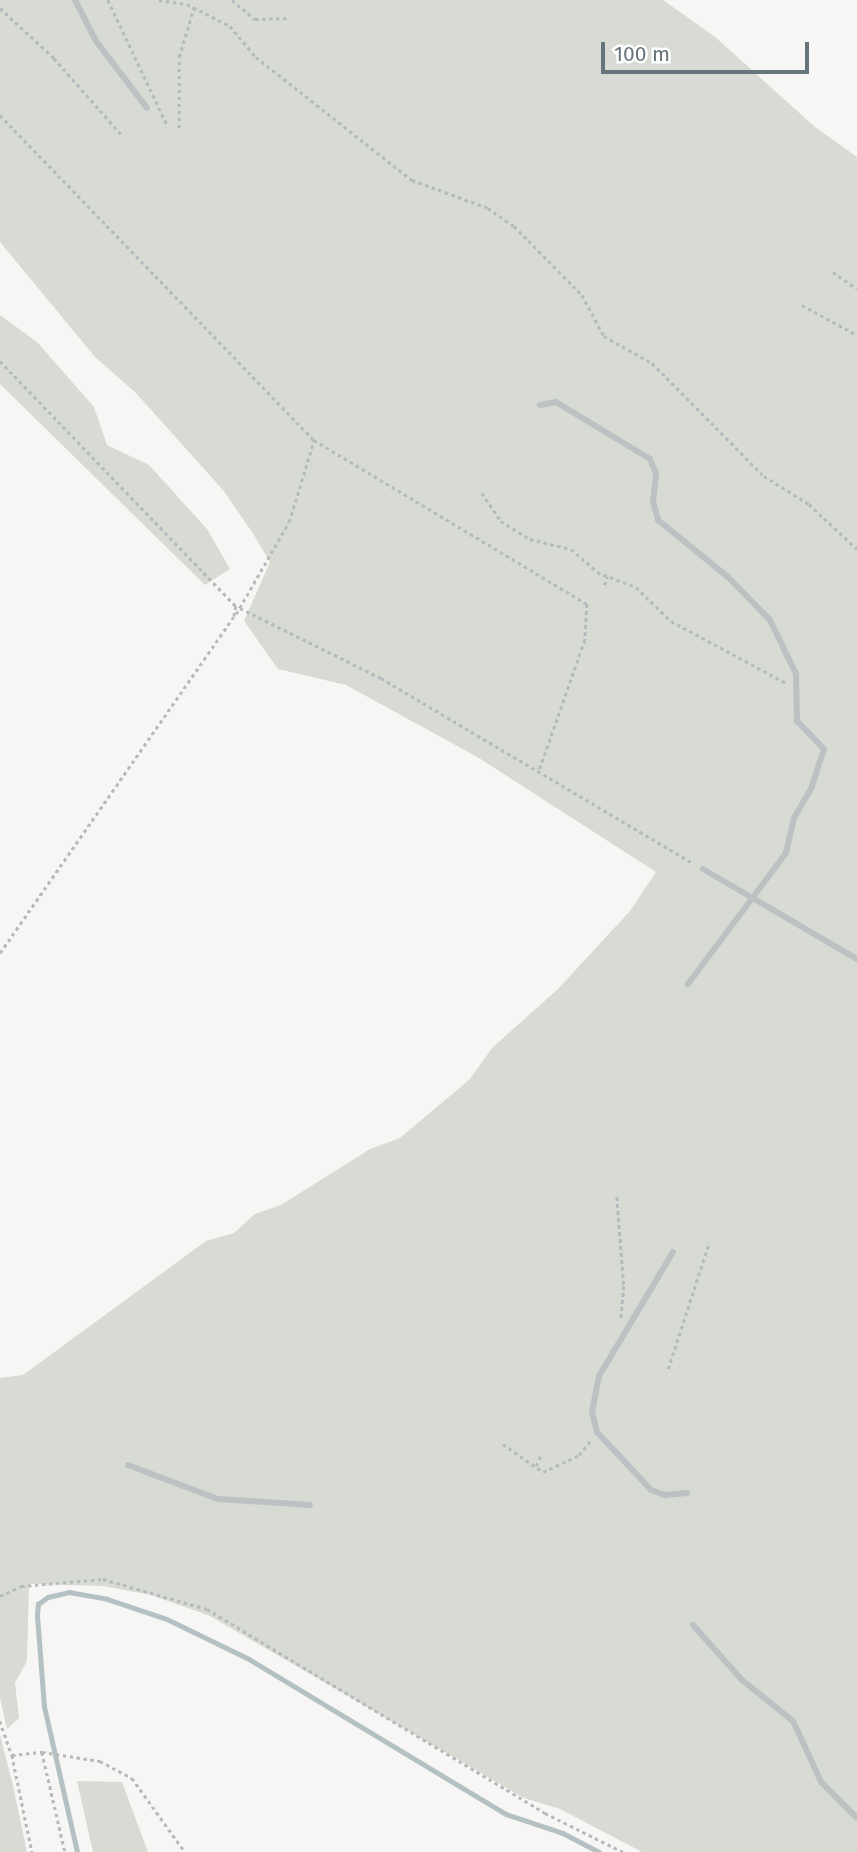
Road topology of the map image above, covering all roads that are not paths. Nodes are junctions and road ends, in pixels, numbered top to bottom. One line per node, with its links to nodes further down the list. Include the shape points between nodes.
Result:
1 (75, 0): 2 (lane, via 96,41)
2 (147, 108)
3 (540, 405): 5 (lane, via 556,402 650,459 656,474 653,502 658,520 728,577 770,620 793,664 797,721 824,754 794,818 786,853)
4 (703, 869): 5 (lane)
5 (751, 898): 6 (lane); 7 (lane)
6 (857, 959)
7 (688, 984)
8 (673, 1252): 10 (lane, via 599,1376 592,1411 597,1432 658,1494)
9 (128, 1465): 11 (lane, via 218,1499)
10 (687, 1493)
11 (310, 1505)
12 (694, 1625): 13 (lane, via 742,1680 793,1721 821,1782)
13 (857, 1818)

